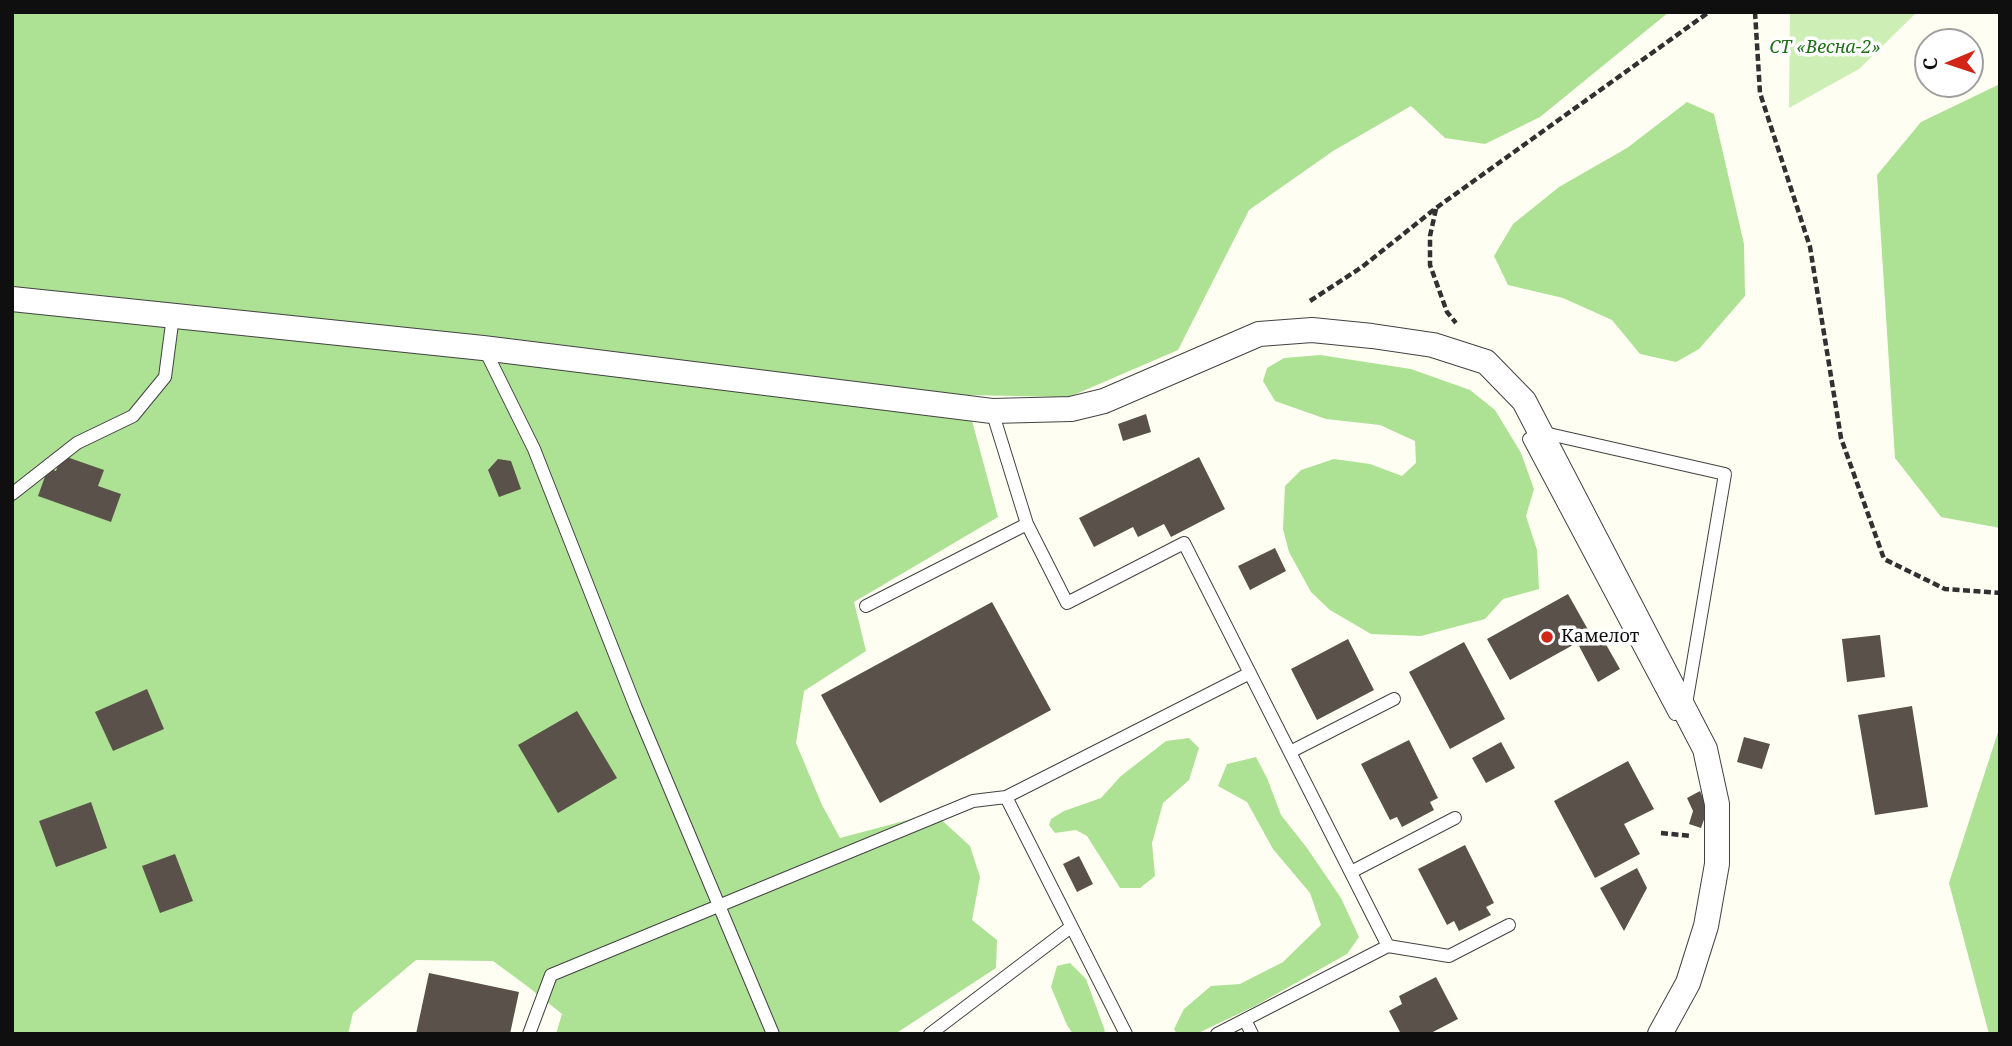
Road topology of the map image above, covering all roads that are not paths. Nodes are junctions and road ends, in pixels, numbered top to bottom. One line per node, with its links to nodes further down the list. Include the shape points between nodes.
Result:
1 (12, 299): 2 (street)
2 (173, 316): 3 (street); 6 (lane, via 165,377 133,416 77,443)
3 (483, 348): 4 (street); 16 (lane, via 534,449)
4 (992, 411): 5 (street, via 1071,410 1104,401 1259,334 1312,330 1433,345 1486,362 1524,401); 7 (lane)
5 (1540, 432): 11 (street); 11 (lane, via 1725,474)
6 (12, 494)
7 (1027, 524): 8 (lane); 9 (lane, via 1067,603 1184,543)
8 (866, 606)
9 (1250, 673): 12 (lane); 13 (lane)
10 (1394, 699): 12 (lane)
11 (1685, 710): 27 (street, via 1705,749 1715,793 1717,864 1706,926 1688,983)
12 (1290, 752): 15 (lane)
13 (1006, 797): 16 (lane, via 973,801); 18 (lane)
14 (1455, 818): 15 (lane)
15 (1351, 872): 19 (lane)
16 (719, 905): 21 (lane, via 551,975); 22 (lane)
17 (1509, 925): 19 (lane, via 1449,956)
18 (1071, 927): 23 (lane); 24 (lane)
19 (1388, 946): 20 (lane)
20 (1245, 1020): 25 (lane); 26 (lane)
21 (529, 1034)
22 (773, 1034)
23 (930, 1034)
24 (1126, 1034)
25 (1217, 1034)
26 (1252, 1034)
27 (1660, 1034)

